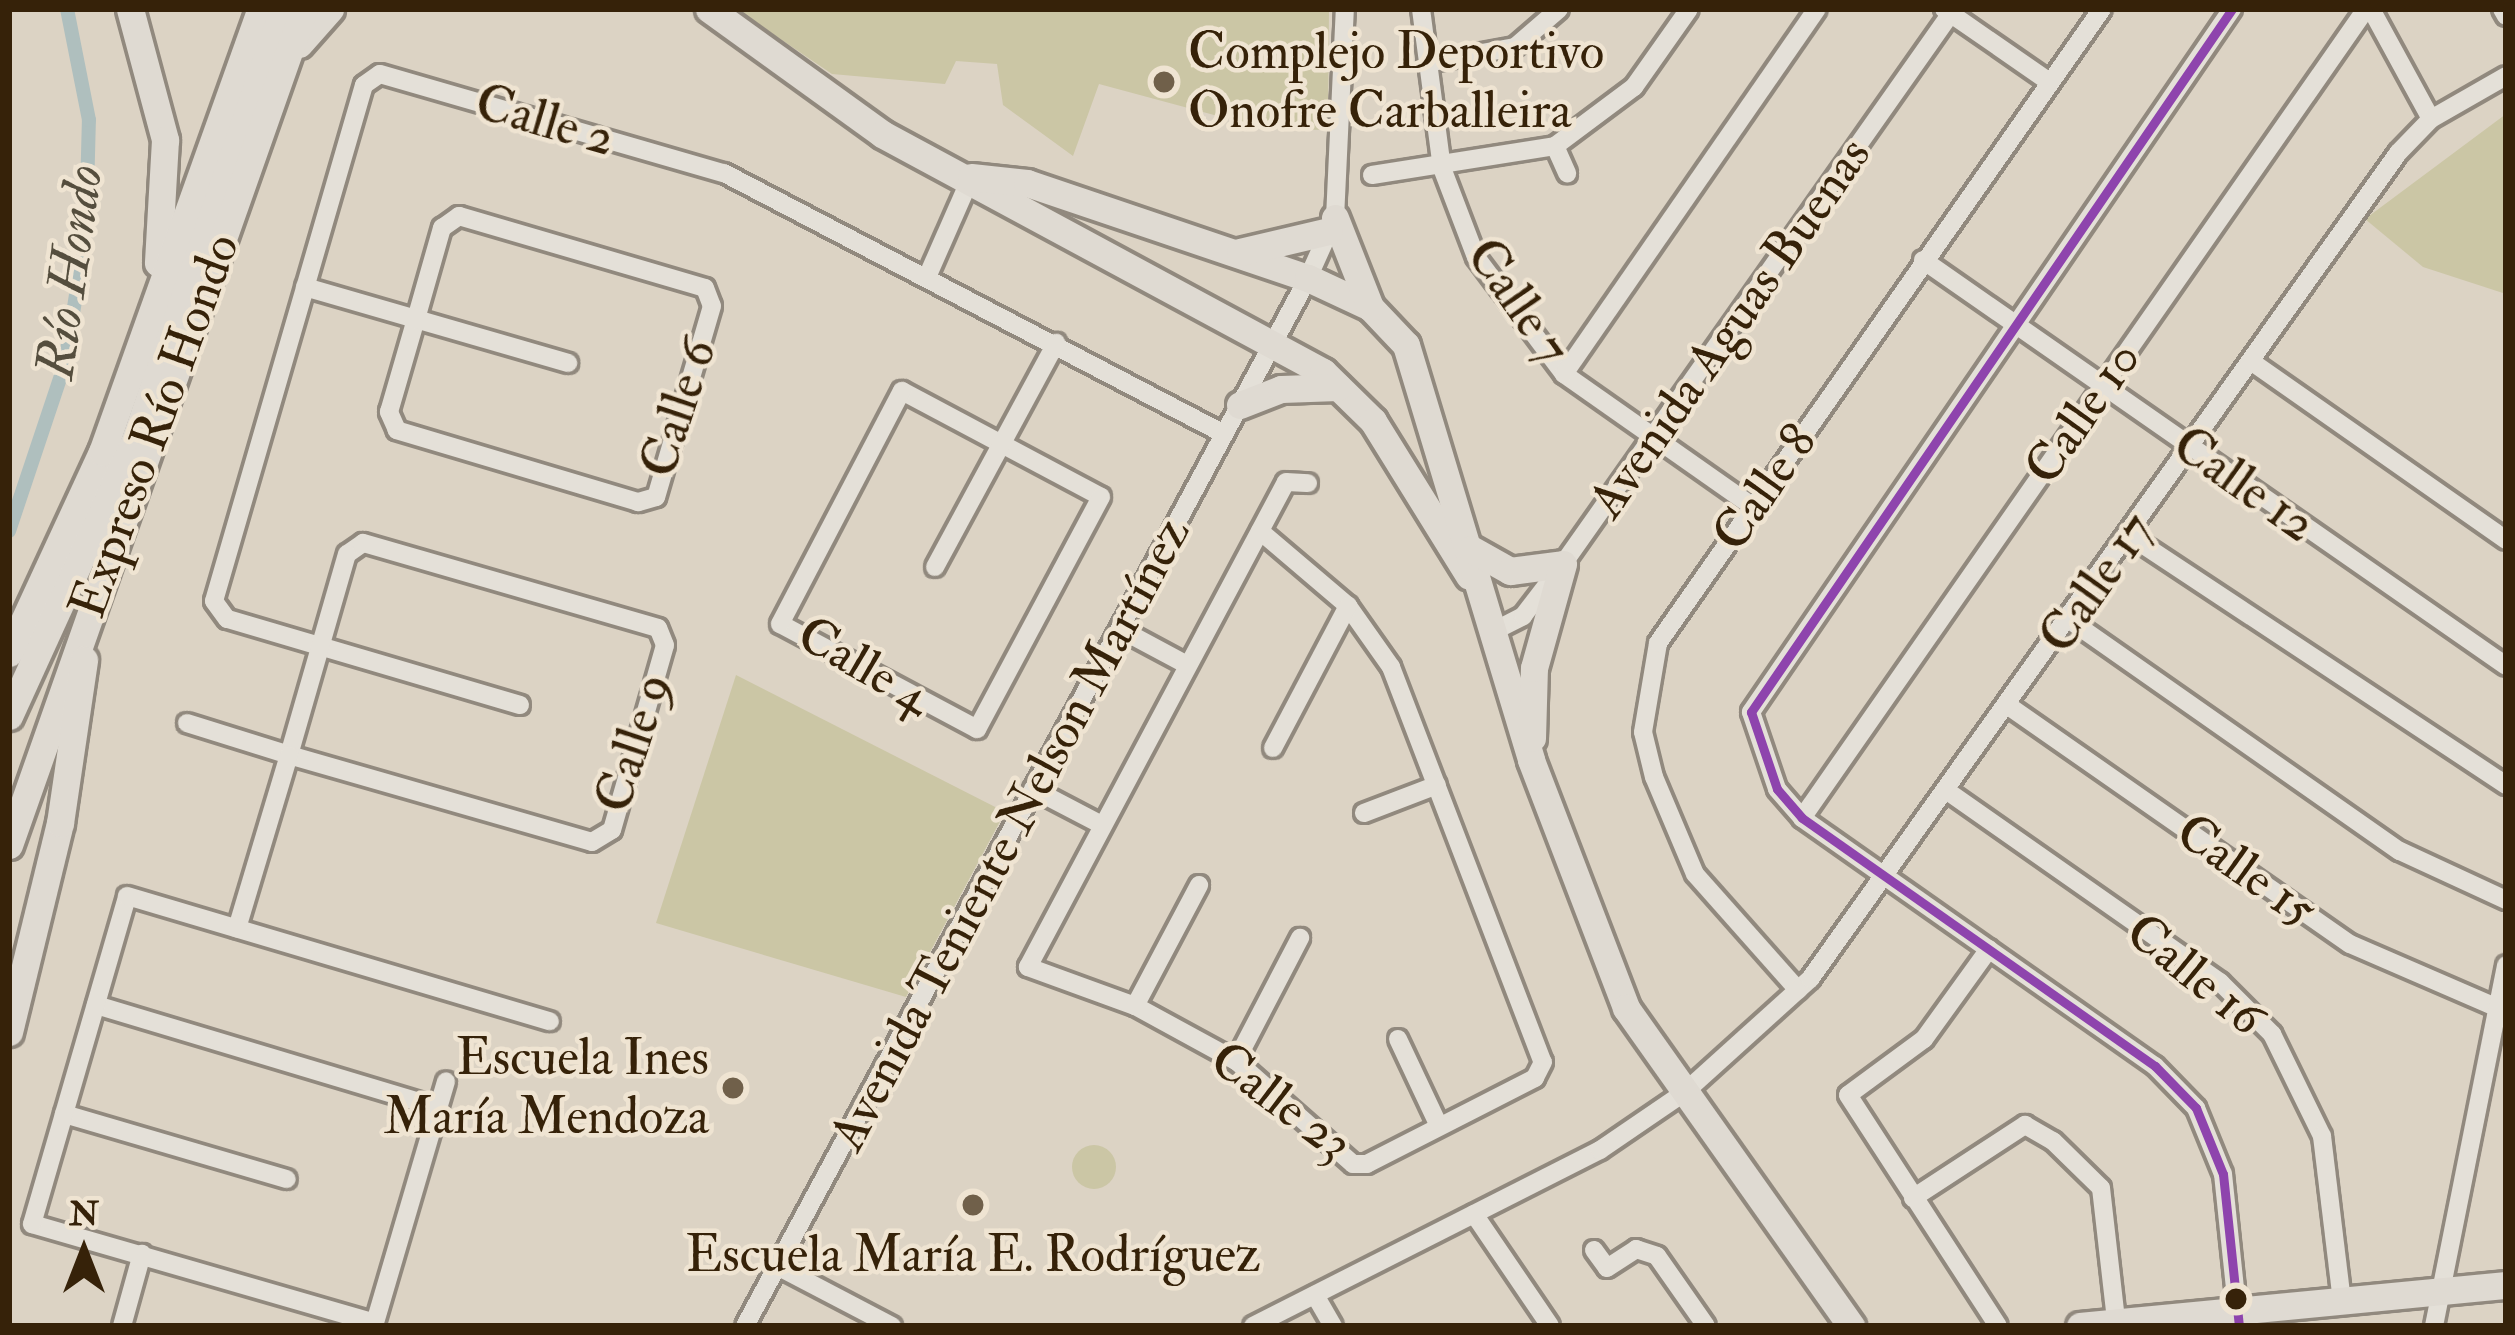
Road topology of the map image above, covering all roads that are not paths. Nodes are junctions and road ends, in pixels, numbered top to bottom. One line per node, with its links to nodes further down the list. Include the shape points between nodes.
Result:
1 (127, 9): 39 (highway, via 163,119 166,186)
2 (261, 9): 39 (highway, Expreso Río Hondo)
3 (283, 9): 70 (highway, via 136,436)
4 (304, 9): 16 (highway, Expreso Río Hondo)
5 (330, 9): 16 (highway)
6 (710, 9): 25 (highway, via 862,122)
7 (1345, 9): 26 (street)
8 (1421, 9): 17 (street, Calle 7)
9 (1559, 9): 17 (street, via 1515,47)
10 (1689, 9): 21 (street, via 1634,86)
11 (1817, 9): 40 (street)
12 (2102, 9): 19 (street, Calle 8)
13 (2232, 9): 34 (street)
14 (2368, 9): 20 (street); 41 (street, Calle 10)
15 (1950, 11): 19 (street); 45 (street, Avenida Aguas Buenas)
16 (286, 62): 52 (highway, Expreso Río Hondo)
17 (1427, 63): 22 (street, Calle 7)
18 (2506, 76): 20 (street, Calle 17)
19 (2048, 81): 28 (street, Calle 8)
20 (2431, 119): 37 (street, Calle 17)
21 (1556, 146): 22 (street); 23 (street)
22 (1442, 168): 24 (street); 40 (street, Calle 7, via 1476,257)
23 (1567, 173)
24 (1372, 176)
25 (971, 177): 27 (highway, via 1027,183); 29 (street); 35 (highway)
26 (1332, 225): 27 (highway); 30 (street, Avenida Teniente Nelson Martínez); 32 (highway)
27 (1234, 253): 30 (highway)
28 (1923, 260): 34 (street, Calle 12); 51 (street, Calle 8)
29 (928, 275): 31 (street, Calle 2, via 724,173 380,74 364,85); 36 (street, Calle 2)
30 (1308, 278): 32 (highway); 35 (street, Avenida Teniente Nelson Martínez)
31 (305, 287): 33 (street); 64 (street, Calle 2, via 214,601 227,619)
32 (1370, 308): 50 (highway, via 1406,345)
33 (416, 319): 33 (street, Calle 6, via 442,228 460,216 705,288 712,306 656,496 638,502 397,430 389,412); 38 (street)
34 (2013, 323): 41 (street, Calle 12); 80 (street, via 1757,688 1751,712 1777,789)
35 (1274, 341): 42 (highway); 43 (street, Avenida Teniente Nelson Martínez)
36 (1056, 344): 44 (street, Calle 2); 46 (street)
37 (2252, 362): 47 (street, Calle 17); 55 (street)
38 (568, 363)
39 (133, 370): 65 (highway, Expreso Río Hondo)
40 (1564, 374): 45 (street, Calle 7)
41 (2102, 386): 47 (street, Calle 12); 80 (street, Calle 10)
42 (1338, 387): 43 (highway, via 1297,386); 48 (highway)
43 (1240, 405): 44 (street, Avenida Teniente Nelson Martínez)
44 (1224, 434): 62 (street, Avenida Teniente Nelson Martínez)
45 (1654, 439): 51 (street, Calle 7); 57 (street, Avenida Aguas Buenas)
46 (1002, 445): 46 (street, Calle 4, via 1101,497 977,729 779,624 902,392); 58 (street)
47 (2191, 448): 54 (street, Calle 17); 67 (street, Calle 12)
48 (1399, 464): 50 (highway, via 1436,497); 59 (highway)
49 (1308, 483): 53 (street, Calle 23, via 1286,482)
50 (1457, 493): 56 (highway)
51 (1752, 506): 90 (street, Calle 8, via 1658,643 1643,732 1695,874)
52 (128, 519): 82 (highway, Expreso Río Hondo); 95 (highway, via 84,660 60,823)
53 (1260, 531): 60 (street, Calle 23); 66 (street, Calle 23)
54 (2130, 536): 61 (street, Calle 17); 76 (street)
55 (2506, 540)
56 (1471, 549): 57 (highway, via 1510,571); 59 (highway)
57 (1563, 564): 63 (street, Avenida Aguas Buenas, via 1522,616); 74 (highway, via 1534,668)
58 (935, 568)
59 (1477, 589): 63 (highway)
60 (1348, 606): 72 (street); 75 (street, Calle 23, via 1390,667)
61 (2071, 621): 69 (street, Calle 17); 85 (street, via 2400,851)
62 (1120, 629): 66 (street); 77 (street, Avenida Teniente Nelson Martínez)
63 (1492, 632): 74 (highway)
64 (320, 646): 68 (street); 73 (street); 73 (street, Calle 9, via 347,554 363,542 658,628 665,645 612,830 592,842)
65 (9, 653)
66 (1187, 665): 81 (street, Calle 23)
67 (2506, 666)
68 (520, 704)
69 (2011, 707): 78 (street, Calle 17); 93 (street, Calle 15, via 2350,944)
70 (9, 716)
71 (187, 723): 73 (street, Calle 9)
72 (1273, 748)
73 (289, 754): 86 (street)
74 (1532, 760): 99 (highway, via 1626,1008)
75 (1437, 785): 79 (street); 102 (street, Calle 23, via 1543,1062 1535,1078)
76 (2506, 785)
77 (1033, 789): 81 (street); 108 (street, Avenida Teniente Nelson Martínez)
78 (1950, 793): 83 (street, Calle 17); 112 (street, Calle 16, via 2220,982 2272,1034 2322,1136)
79 (1364, 813)
80 (1802, 818): 83 (street)
81 (1102, 825): 92 (street, Calle 23, via 1028,967)
82 (9, 845)
83 (1890, 879): 88 (street); 90 (street, Calle 17)
84 (1199, 885): 92 (street)
85 (2506, 900)
86 (237, 928): 91 (street, via 128,896); 94 (street)
87 (1300, 938): 97 (street)
88 (1989, 949): 104 (street, via 1924,1040 1848,1095); 113 (street, via 2155,1066 2196,1108 2223,1174)
89 (2506, 965): 93 (street)
90 (1798, 990): 99 (street, Calle 17)
91 (96, 1005): 100 (street); 101 (street)
92 (1136, 1006): 97 (street, Calle 23)
93 (2498, 1008): 110 (street)
94 (550, 1021)
95 (9, 1032)
96 (1398, 1040): 102 (street)
97 (1236, 1061): 102 (street, Calle 23, via 1353,1164)
98 (446, 1081): 100 (street)
99 (1685, 1092): 105 (street, Calle 17); 123 (highway)
100 (437, 1107): 115 (street)
101 (64, 1114): 103 (street); 107 (street, via 32,1224)
102 (1439, 1126)
103 (287, 1179)
104 (1913, 1198): 114 (street, via 2025,1125 2053,1141 2101,1188); 124 (street)
105 (1474, 1214): 111 (street, Calle 17); 121 (street)
106 (1594, 1250): 122 (street, via 1607,1268 1636,1249 1657,1256)
107 (142, 1254): 115 (street); 116 (street)
108 (777, 1266): 117 (street, Avenida Teniente Nelson Martínez); 118 (street)
109 (2506, 1285): 110 (highway)
110 (2442, 1292): 112 (highway); 126 (street)
111 (1316, 1295): 119 (street, Calle 17); 120 (street)
112 (2342, 1301): 113 (highway)
113 (2239, 1318): 114 (highway)
114 (2116, 1320): 125 (highway)
115 (374, 1324)
116 (122, 1326)
117 (745, 1326)
118 (892, 1326)
119 (1253, 1326)
120 (1333, 1326)
121 (1550, 1326)
122 (1706, 1326)
123 (1851, 1326)
124 (1999, 1326)
125 (2080, 1326)
126 (2434, 1326)

